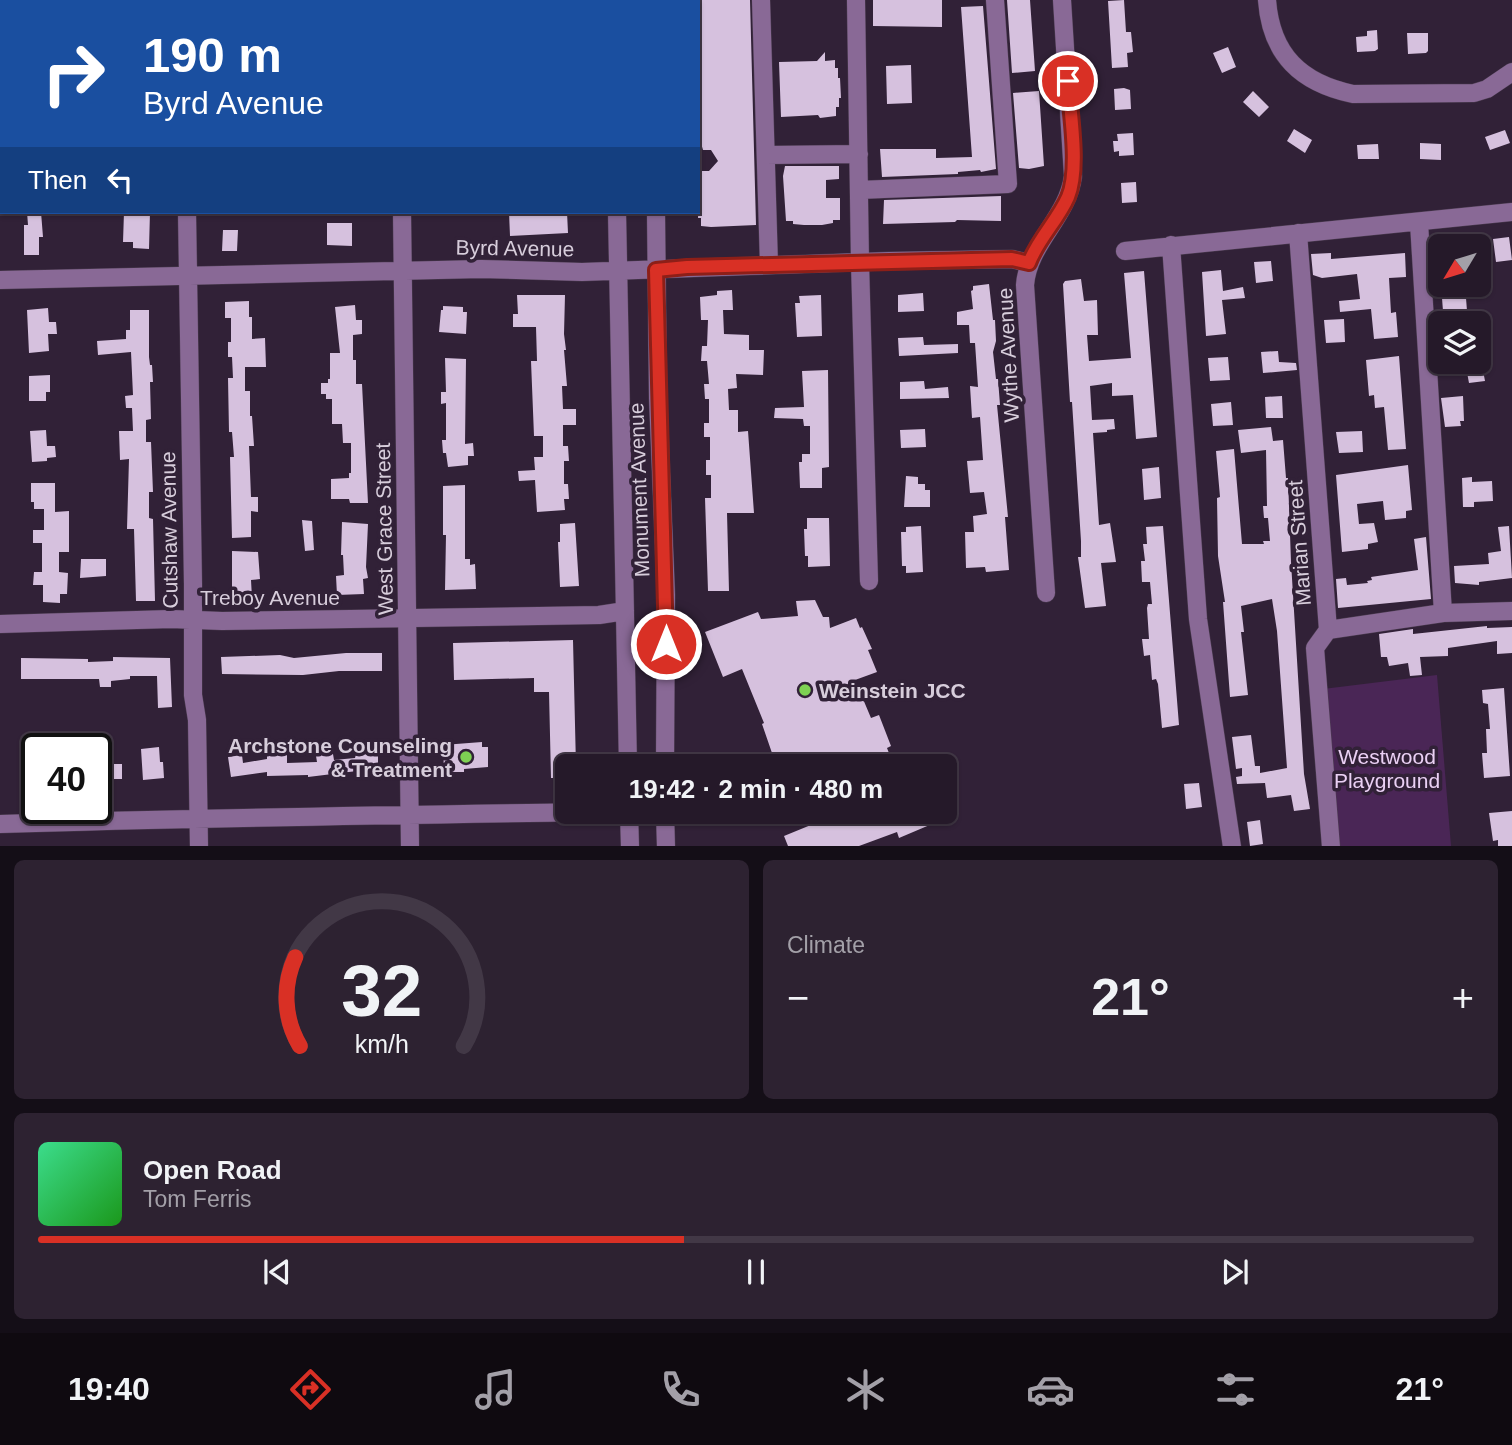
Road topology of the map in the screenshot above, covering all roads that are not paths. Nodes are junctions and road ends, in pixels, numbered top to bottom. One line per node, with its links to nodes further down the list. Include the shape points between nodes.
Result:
1 (761, 0): 8 (street)
2 (856, 0): 7 (street)
3 (995, 0): 9 (street, via 1008,184)
4 (1062, 0): 20 (street, Wythe Avenue, via 1073,176 1069,196)
5 (1267, 0): 6 (street, via 1273,33 1283,54 1314,81 1334,90 1353,94 1474,93)
6 (1512, 72)
7 (859, 154): 8 (street); 9 (street)
8 (766, 155): 21 (street)
9 (859, 190): 19 (street)
10 (1512, 212): 15 (street)
11 (187, 214): 25 (street, Cutshaw Avenue)
12 (402, 214): 22 (street, West Grace Street)
13 (617, 214): 23 (street, Monument Avenue)
14 (656, 214): 24 (street, Monument Avenue)
15 (1419, 223): 16 (street); 31 (street)
16 (1298, 233): 17 (street); 35 (street, Marian Street)
17 (1171, 245): 18 (street); 48 (street, via 1198,619)
18 (1125, 251)
19 (860, 263): 20 (street, Byrd Avenue, via 1012,259); 21 (street, Byrd Avenue); 27 (street)
20 (1029, 263): 28 (street, Wythe Avenue, via 1025,285)
21 (769, 265): 24 (street, Byrd Avenue)
22 (402, 270): 23 (street, Byrd Avenue); 25 (street, Byrd Avenue); 32 (street, West Grace Street)
23 (618, 270): 24 (street, Byrd Avenue); 29 (street, Monument Avenue)
24 (656, 270): 37 (street, Monument Avenue, via 666,595)
25 (188, 277): 26 (street, Byrd Avenue); 33 (street, Cutshaw Avenue)
26 (0, 280)
27 (869, 581)
28 (1046, 593)
29 (625, 611): 32 (street, Treboy Avenue); 36 (street, Monument Avenue)
30 (1512, 611): 31 (street)
31 (1443, 614): 35 (street)
32 (408, 618): 33 (street, Treboy Avenue); 39 (street, West Grace Street)
33 (193, 620): 34 (street, Treboy Avenue); 40 (street, Cutshaw Avenue)
34 (0, 624)
35 (1328, 629): 49 (street, Marian Street, via 1315,648)
36 (628, 754)
37 (665, 754)
38 (555, 813): 39 (street)
39 (410, 815): 40 (street); 45 (street, West Grace Street)
40 (199, 819): 41 (street); 44 (street, Cutshaw Avenue)
41 (0, 824)
42 (629, 824): 46 (street)
43 (665, 824): 47 (street)
44 (199, 846)
45 (410, 846)
46 (630, 846)
47 (666, 846)
48 (1232, 846)
49 (1331, 846)

